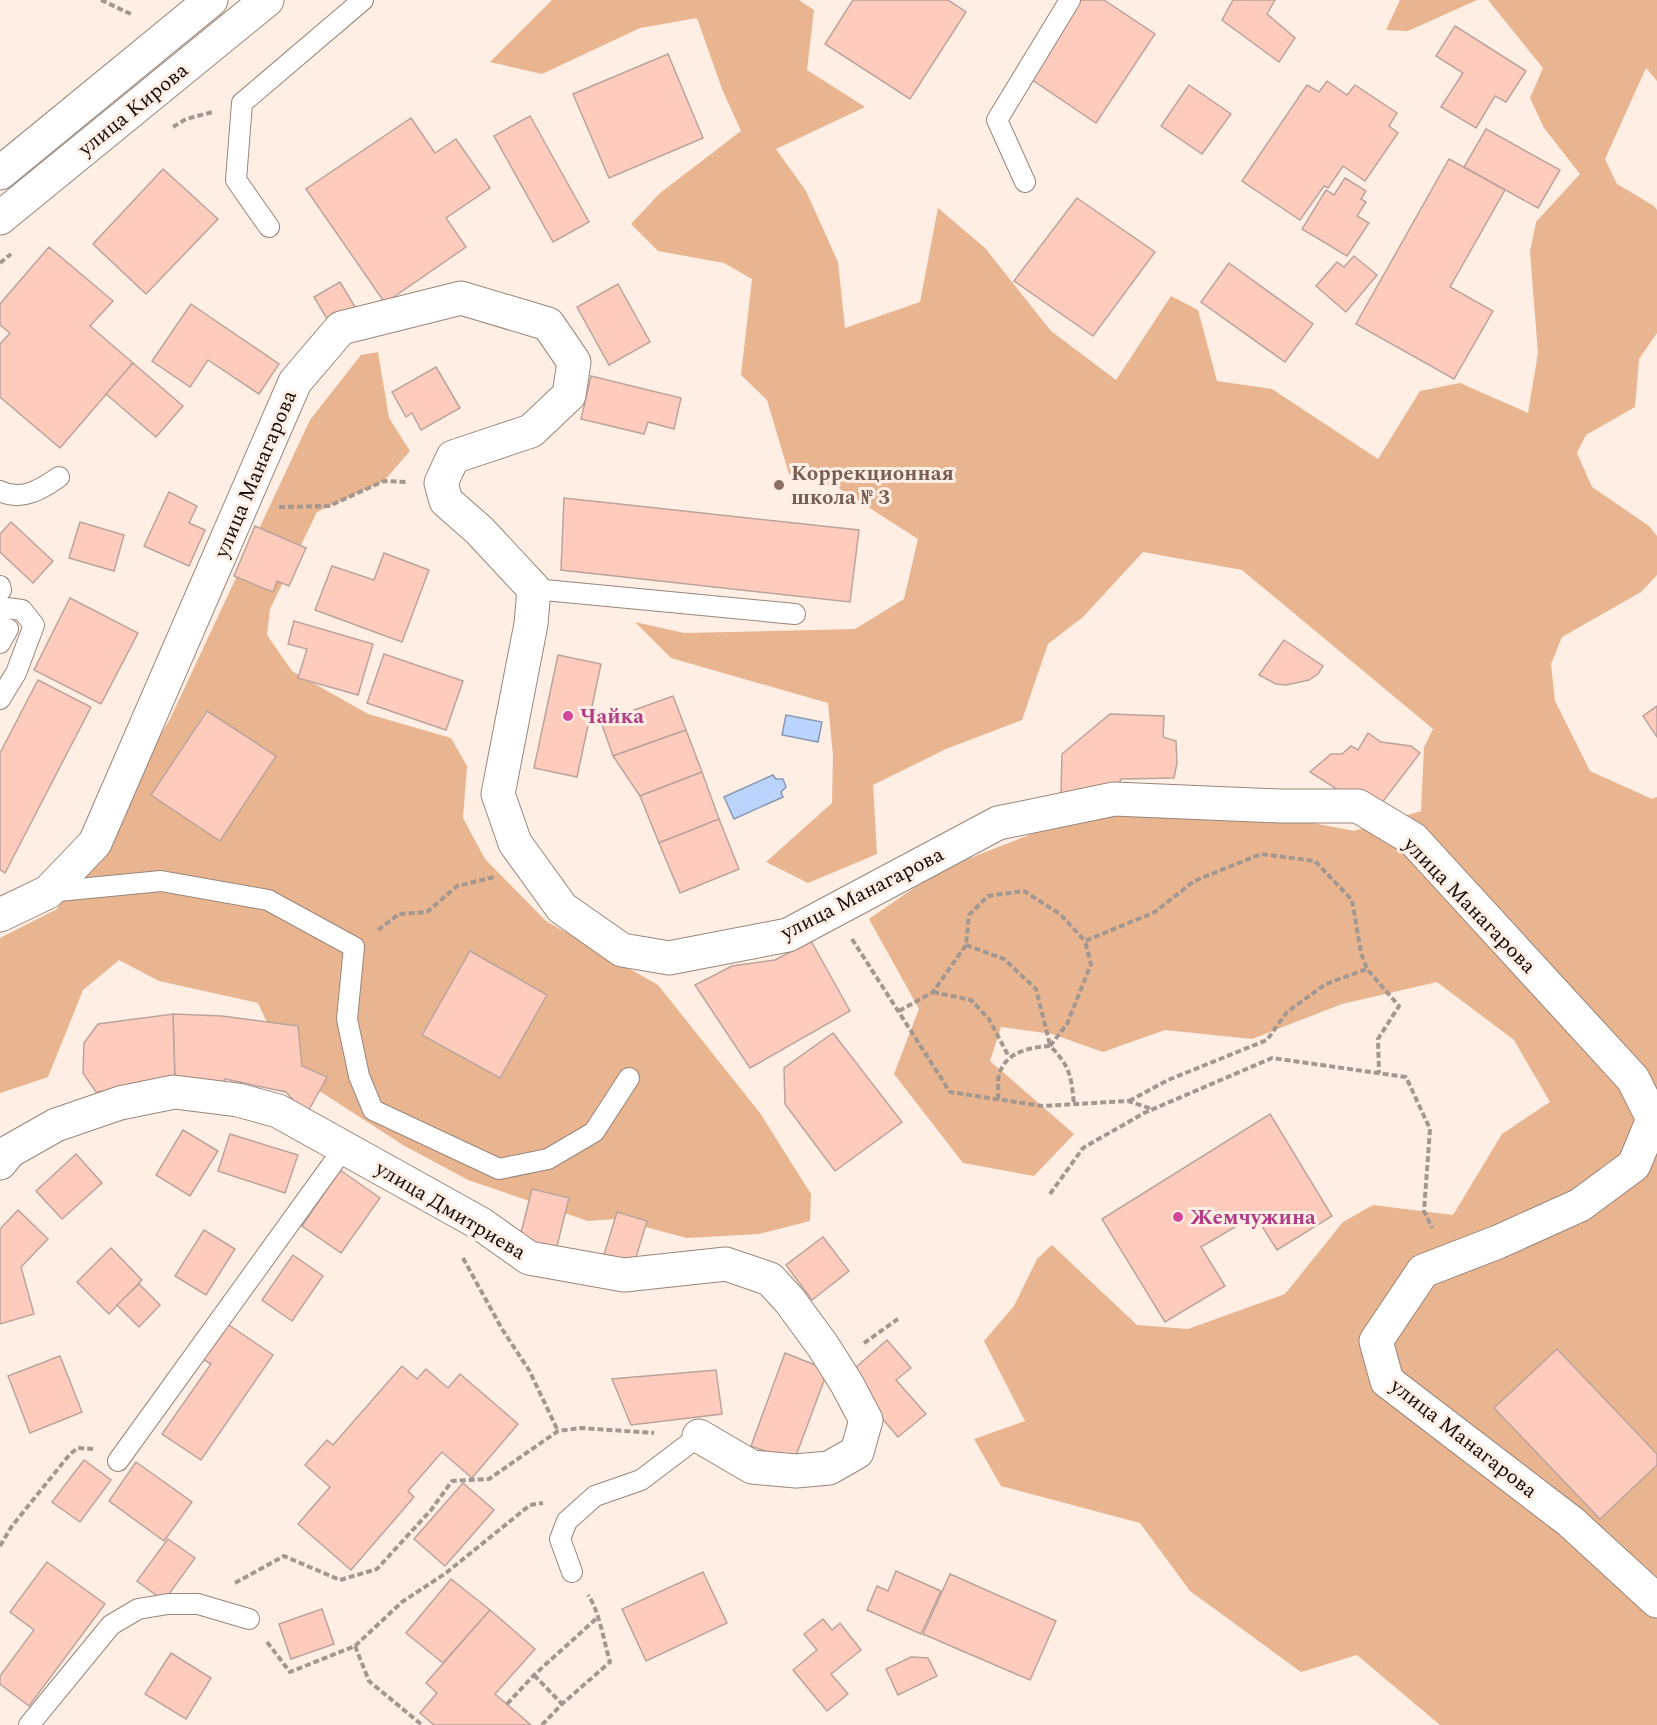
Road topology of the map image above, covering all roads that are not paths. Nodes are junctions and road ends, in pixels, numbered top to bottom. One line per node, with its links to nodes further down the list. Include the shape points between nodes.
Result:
1 (211, 0): 5 (street, улица Кирова)
2 (267, 0): 7 (street, улица Кирова)
3 (363, 0): 8 (lane, via 242,103 236,180)
4 (1070, 0): 6 (lane, via 997,120)
5 (0, 173)
6 (1025, 182)
7 (0, 218)
8 (269, 226)
9 (58, 477): 10 (lane, via 36,493 7,495)
10 (0, 491)
11 (534, 589): 12 (lane); 15 (street, улица Манагарова, via 446,501 441,483 453,456 531,431 569,395 574,362 548,324 461,298 341,328 295,382 95,843); 23 (street, улица Манагарова, via 531,624 498,794 515,843 562,908 622,950 669,958 788,935 998,823 1114,799 1358,807 1413,839 1633,1079 1653,1119 1634,1165 1580,1204 1423,1271 1376,1341 1387,1381 1571,1522)
12 (795, 614)
13 (3, 628): 14 (lane, via 6,608 22,610 34,626 16,673)
14 (0, 699)
15 (48, 892): 16 (street, улица Манагарова); 17 (lane, via 161,881 268,900 354,947 347,1019 359,1076 373,1110 499,1169 548,1159 594,1132)
16 (0, 915)
17 (629, 1078)
18 (344, 1148): 19 (street, улица Дмитриева, via 278,1112 238,1100 174,1092 120,1103 56,1125 10,1152); 20 (street, улица Дмитриева, via 481,1224 529,1258 624,1275 726,1264 770,1279 823,1346 866,1420 857,1452 829,1468 796,1471 752,1467); 21 (lane)
19 (0, 1163)
20 (699, 1436): 22 (lane, via 641,1480 595,1496 567,1521 560,1539)
21 (118, 1461)
22 (572, 1572)
23 (1657, 1601)
24 (249, 1619): 25 (lane, via 198,1604 138,1609 111,1625)
25 (29, 1725)

